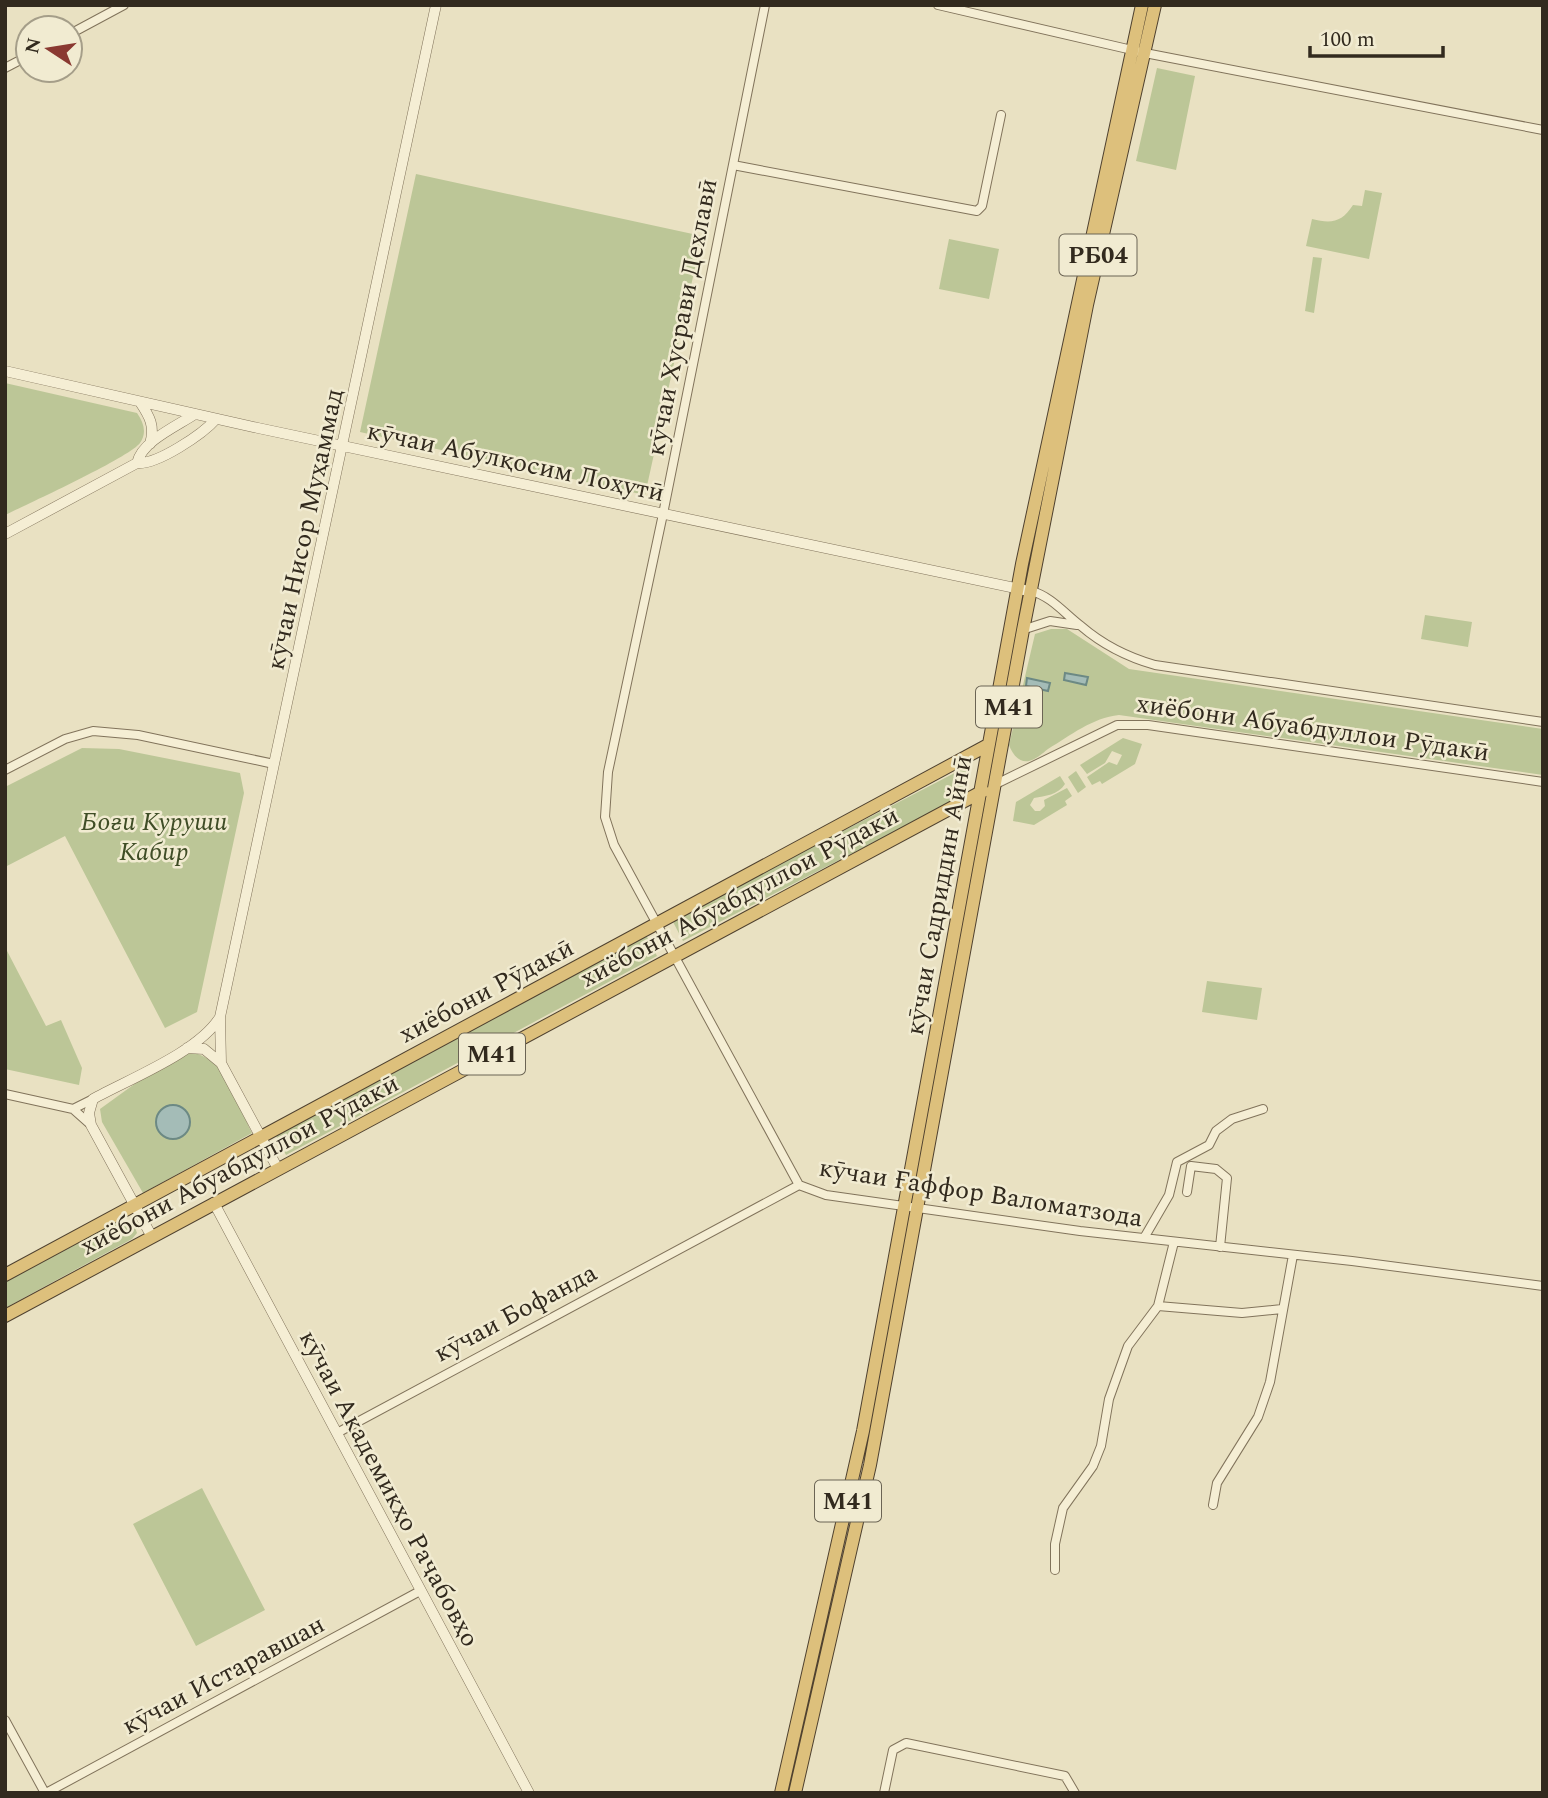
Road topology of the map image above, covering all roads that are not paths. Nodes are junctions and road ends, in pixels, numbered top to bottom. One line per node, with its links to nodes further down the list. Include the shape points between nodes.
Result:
1 (124, 5): 7 (street)
2 (436, 5): 17 (street, кӯчаи Нисор Муҳаммад)
3 (765, 5): 11 (street, кӯчаи Хусрави Дехлавӣ)
4 (938, 5): 8 (street)
5 (1142, 5): 8 (highway, кӯчаи Садриддин Айнӣ / РБ04)
6 (1155, 5): 8 (highway, кӯчаи Садриддин Айнӣ / РБ04)
7 (84, 26)
8 (1139, 51): 10 (street); 19 (highway, кӯчаи Садриддин Айнӣ / РБ04)
9 (1001, 115): 11 (street, via 982,206 977,211)
10 (1543, 130)
11 (733, 165): 20 (street, кӯчаи Хусрави Дехлавӣ)
12 (5, 371): 13 (street, кӯчаи Абулқосим Лоҳутӣ)
13 (139, 402): 14 (street, кӯчаи Абулқосим Лоҳутӣ); 16 (street, via 151,419)
14 (195, 414): 15 (street, кӯчаи Абулқосим Лоҳутӣ); 16 (street)
15 (216, 419): 17 (street, кӯчаи Абулқосим Лоҳутӣ); 18 (street, via 207,430 150,462)
16 (150, 444): 18 (street)
17 (343, 446): 20 (street, кӯчаи Абулқосим Лоҳутӣ); 28 (street, кӯчаи Нисор Муҳаммад)
18 (137, 463): 21 (street)
19 (1041, 505): 22 (highway, кӯчаи Садриддин Айнӣ / M41)
20 (663, 514): 22 (street, кӯчаи Абулқосим Лоҳутӣ); 33 (street, кӯчаи Хусрави Дехлавӣ)
21 (5, 534)
22 (1025, 590): 23 (street, хиёбони Абуабдуллои Рӯдакӣ, via 1052,603); 24 (highway, кӯчаи Садриддин Айнӣ / M41); 25 (highway, кӯчаи Садриддин Айнӣ / M41)
23 (1080, 626): 24 (street, via 1050,621); 26 (street, хиёбони Абуабдуллои Рӯдакӣ, via 1131,659 1155,665)
24 (1023, 630): 25 (street); 31 (highway, кӯчаи Садриддин Айнӣ / M41)
25 (1010, 636): 27 (highway, кӯчаи Садриддин Айнӣ / M41)
26 (1543, 722)
27 (988, 745): 32 (highway, кӯчаи Садриддин Айнӣ / M41); 34 (highway, хиёбони Рӯдакӣ / M41)
28 (274, 764): 29 (street, via 100,730 72,736); 37 (street, кӯчаи Нисор Муҳаммад)
29 (5, 770)
30 (1543, 782): 31 (street, хиёбони Абуабдуллои Рӯдакӣ, via 1117,724)
31 (994, 785): 32 (highway, хиёбони Абуабдуллои Рӯдакӣ); 36 (highway, кӯчаи Садриддин Айнӣ / M41)
32 (979, 793): 35 (highway, хиёбони Абуабдуллои Рӯдакӣ / M41); 36 (highway, кӯчаи Садриддин Айнӣ / M41)
33 (604, 802): 34 (street, кӯчаи Ғаффор Валоматзода, via 611,838)
34 (658, 923): 35 (street, кӯчаи Ғаффор Валоматзода); 45 (highway, хиёбони Рӯдакӣ / M41)
35 (676, 956): 46 (highway, хиёбони Абуабдуллои Рӯдакӣ / M41); 47 (street, кӯчаи Ғаффор Валоматзода)
36 (952, 977): 51 (highway, кӯчаи Садриддин Айнӣ / M41); 52 (highway, кӯчаи Садриддин Айнӣ / M41)
37 (220, 1017): 38 (street); 39 (street, кӯчаи Нисор Муҳаммад)
38 (186, 1049): 39 (street, via 204,1049); 41 (street)
39 (222, 1063): 45 (street, кӯчаи Нисор Муҳаммад)
40 (5, 1094): 42 (street)
41 (93, 1099): 42 (street); 44 (street)
42 (73, 1109): 44 (street)
43 (1263, 1109): 54 (street, via 1232,1119 1216,1131 1209,1145 1177,1162 1169,1195)
44 (91, 1125): 50 (street)
45 (261, 1137): 46 (street, кӯчаи Нисор Муҳаммад); 50 (highway, хиёбони Рӯдакӣ / M41)
46 (278, 1169): 49 (highway, хиёбони Абуабдуллои Рӯдакӣ / M41)
47 (799, 1185): 51 (street, кӯчаи Ғаффор Валоматзода, via 826,1195); 65 (street, кӯчаи Бофанда)
48 (1187, 1192): 56 (street, via 1191,1166 1216,1169 1227,1178)
49 (214, 1203): 53 (highway, хиёбони Абуабдуллои Рӯдакӣ / M41); 65 (street, кӯчаи Академикҳо Раҷабовҳо)
50 (135, 1205): 53 (street); 58 (highway, хиёбони Рӯдакӣ / M41)
51 (904, 1206): 52 (street, кӯчаи Ғаффор Валоматзода); 63 (highway, кӯчаи Садриддин Айнӣ / M41)
52 (917, 1208): 54 (street, кӯчаи Ғаффор Валоматзода); 64 (highway, кӯчаи Садриддин Айнӣ / M41)
53 (152, 1237): 62 (highway, хиёбони Абуабдуллои Рӯдакӣ / M41)
54 (1144, 1238): 55 (street, кӯчаи Ғаффор Валоматзода)
55 (1174, 1242): 56 (street, кӯчаи Ғаффор Валоматзода); 60 (street)
56 (1220, 1247): 57 (street, кӯчаи Ғаффор Валоматзода)
57 (1293, 1255): 59 (street, кӯчаи Ғаффор Валоматзода); 61 (street)
58 (5, 1275)
59 (1543, 1286)
60 (1158, 1306): 61 (street, via 1242,1313); 68 (street, via 1128,1346 1093,1466 1063,1508)
61 (1282, 1310): 67 (street, via 1270,1382 1258,1417 1217,1483)
62 (5, 1315)
63 (871, 1384): 64 (street); 66 (highway, кӯчаи Садриддин Айнӣ / M41)
64 (885, 1386): 66 (highway, кӯчаи Садриддин Айнӣ / M41)
65 (337, 1433): 69 (street, кӯчаи Академикҳо Раҷабовҳо)
66 (862, 1468): 70 (highway, кӯчаи Садриддин Айнӣ / M41)
67 (1213, 1505)
68 (1055, 1570)
69 (420, 1591): 72 (street, кӯчаи Истаравшан); 73 (street, кӯчаи Академикҳо Раҷабовҳо)
70 (830, 1613): 74 (highway, кӯчаи Садриддин Айнӣ / M41); 75 (highway, кӯчаи Садриддин Айнӣ / M41)
71 (5, 1720): 72 (street)
72 (45, 1793)
73 (528, 1793)
74 (780, 1793)
75 (795, 1793)
76 (884, 1793): 77 (street, via 893,1750 906,1743 1065,1776)
77 (1075, 1793)

